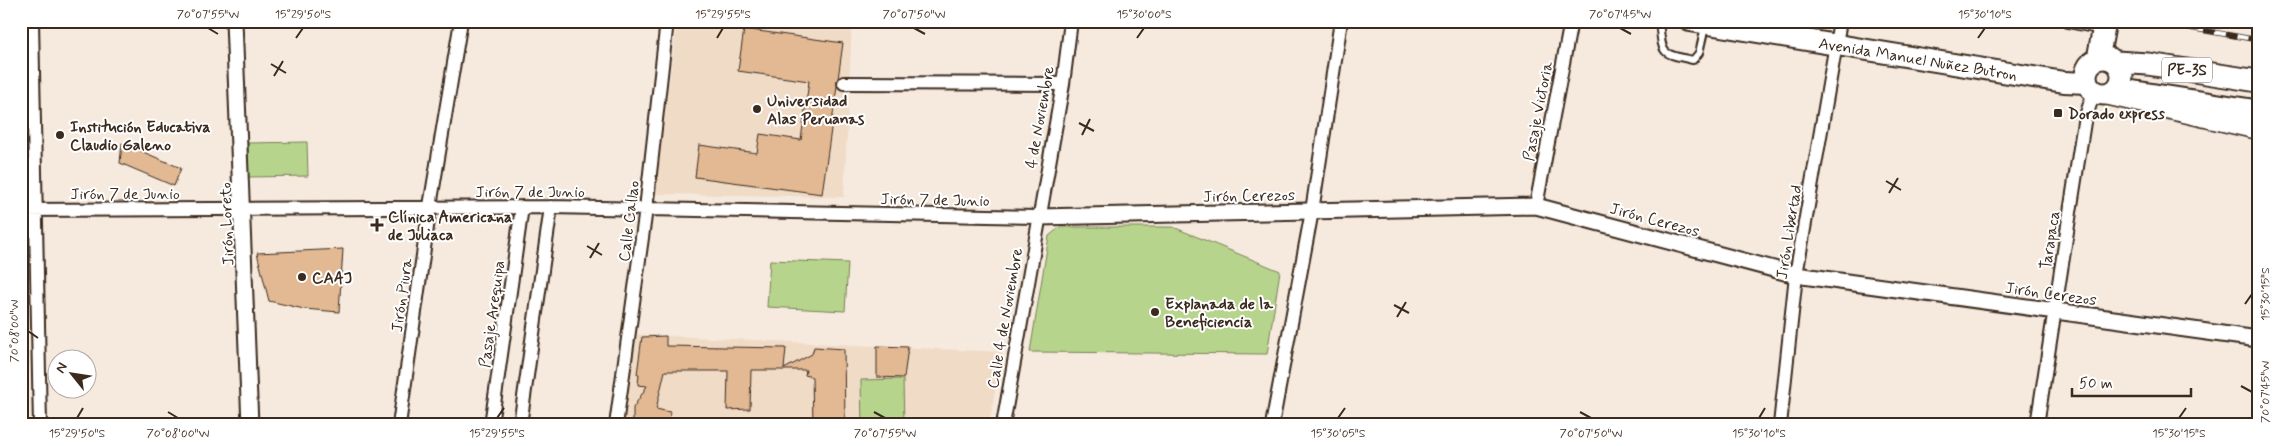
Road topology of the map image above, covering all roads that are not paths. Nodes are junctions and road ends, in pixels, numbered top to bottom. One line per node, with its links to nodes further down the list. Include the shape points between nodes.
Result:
1 (32, 21): 27 (street)
2 (234, 21): 25 (street, Jirón Loreto)
3 (461, 21): 21 (street, Jirón Piura)
4 (667, 21): 26 (street, Calle Callao)
5 (1071, 21): 17 (street, 4 de Noviembre)
6 (1341, 21): 28 (street)
7 (1571, 21): 22 (street, Pasaje Victoria)
8 (1659, 21): 11 (lane, via 1662,49 1666,54 1693,60 1699,53)
9 (1840, 21): 13 (street, Jirón Libertad)
10 (2068, 21): 12 (street)
11 (1698, 23): 13 (main road, Avenida Manuel Nuñez Butron)
12 (2105, 24): 14 (highway)
13 (1837, 46): 18 (main road, Avenida Manuel Nuñez Butron); 30 (street, Jirón Libertad)
14 (2107, 61): 15 (highway, PE-3S); 18 (highway, via 2090,64 2086,73); 18 (highway, via 2122,70 2122,80)
15 (2258, 81)
16 (844, 83): 17 (street)
17 (1062, 84): 29 (street, 4 de Noviembre)
18 (2101, 90): 19 (highway, PE-3S); 20 (main road); 31 (street, Tarapaca, via 2084,122)
19 (2258, 111)
20 (2258, 130)
21 (430, 206): 23 (street, Jirón 7 de Junio); 25 (street, Jirón 7 de Junio); 35 (street, Jirón Piura)
22 (1536, 206): 28 (street, Jirón Cerezos); 30 (street, Jirón Cerezos)
23 (522, 207): 24 (street, Jirón 7 de Junio); 36 (street, Pasaje Arequipa)
24 (551, 207): 26 (street, Jirón 7 de Junio); 37 (street)
25 (243, 209): 27 (street, Jirón 7 de Junio); 34 (street, Jirón Loreto)
26 (646, 209): 29 (street, Jirón 7 de Junio); 38 (street, Calle Callao)
27 (28, 210): 33 (street)
28 (1312, 211): 29 (street, Jirón Cerezos); 40 (street)
29 (1038, 217): 39 (street, Calle 4 de Noviembre)
30 (1796, 275): 31 (street, Jirón Cerezos); 41 (street, Jirón Libertad)
31 (2054, 311): 32 (street, Jirón Cerezos); 42 (street, Tarapaca)
32 (2258, 339)
33 (40, 425)
34 (250, 425)
35 (399, 425)
36 (491, 425)
37 (520, 425)
38 (616, 425)
39 (1003, 425)
40 (1272, 425)
41 (1780, 425)
42 (2037, 425)

